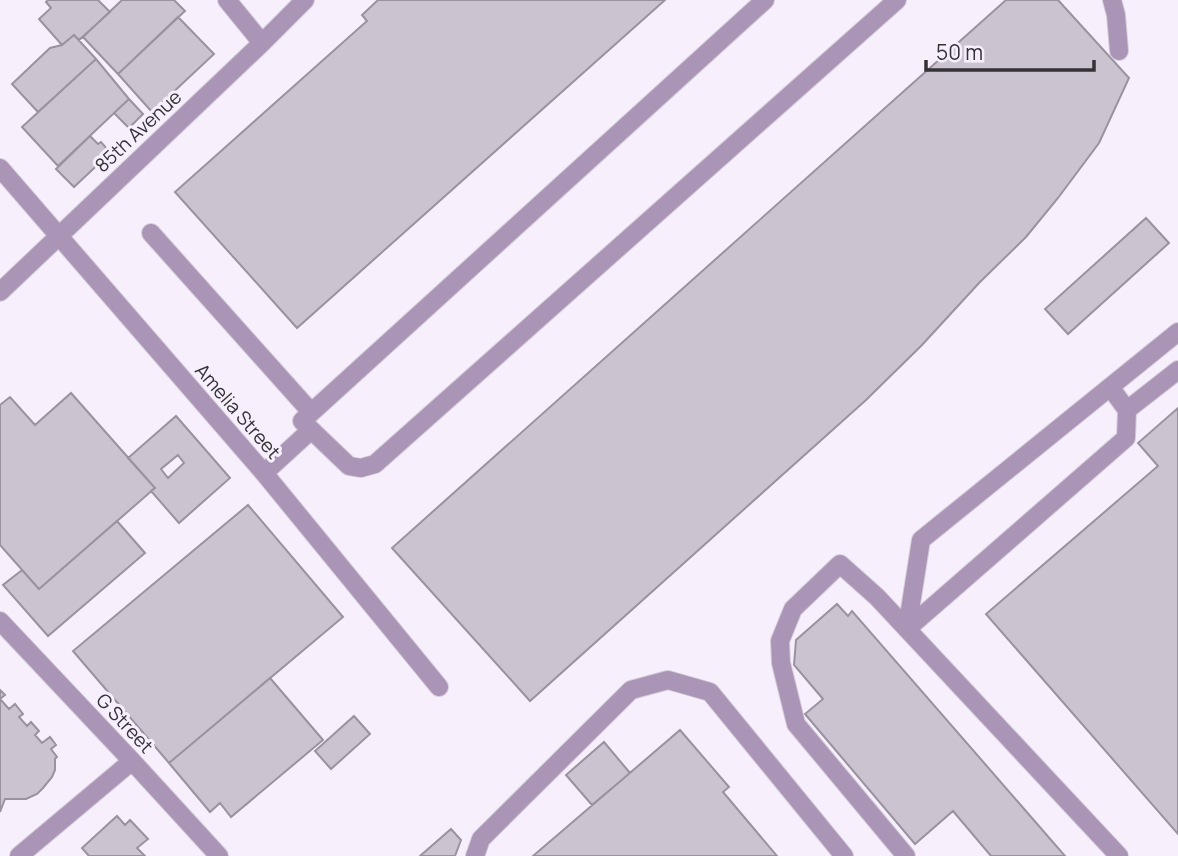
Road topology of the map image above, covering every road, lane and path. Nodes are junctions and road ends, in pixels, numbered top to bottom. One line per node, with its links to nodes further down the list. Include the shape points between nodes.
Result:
1 (227, 0): 6 (street)
2 (305, 0): 6 (street, 85th Avenue)
3 (765, 0): 16 (street)
4 (897, 0): 16 (street, via 375,464 349,466)
5 (1112, 0): 7 (street)
6 (262, 43): 10 (street, 85th Avenue)
7 (1119, 51)
8 (0, 168): 10 (street, Amelia Street)
9 (151, 233): 16 (street)
10 (59, 235): 11 (street, 85th Avenue); 17 (street, Amelia Street)
11 (0, 292)
12 (1178, 332): 14 (street)
13 (1178, 370): 15 (street)
14 (1110, 387): 15 (street); 19 (street, via 921,540)
15 (1127, 410): 19 (street, via 1126,438)
16 (311, 421): 17 (street)
17 (264, 472): 20 (street, Amelia Street)
18 (0, 621): 21 (street, G Street)
19 (907, 629): 26 (street, via 840,564 793,609 780,641 780,663 796,724); 27 (street)
20 (439, 687)
21 (132, 761): 22 (street); 23 (street, G Street)
22 (19, 856)
23 (219, 856)
24 (475, 856): 25 (street, via 481,839 631,690 668,680 710,692)
25 (844, 856)
26 (906, 856)
27 (1119, 856)

